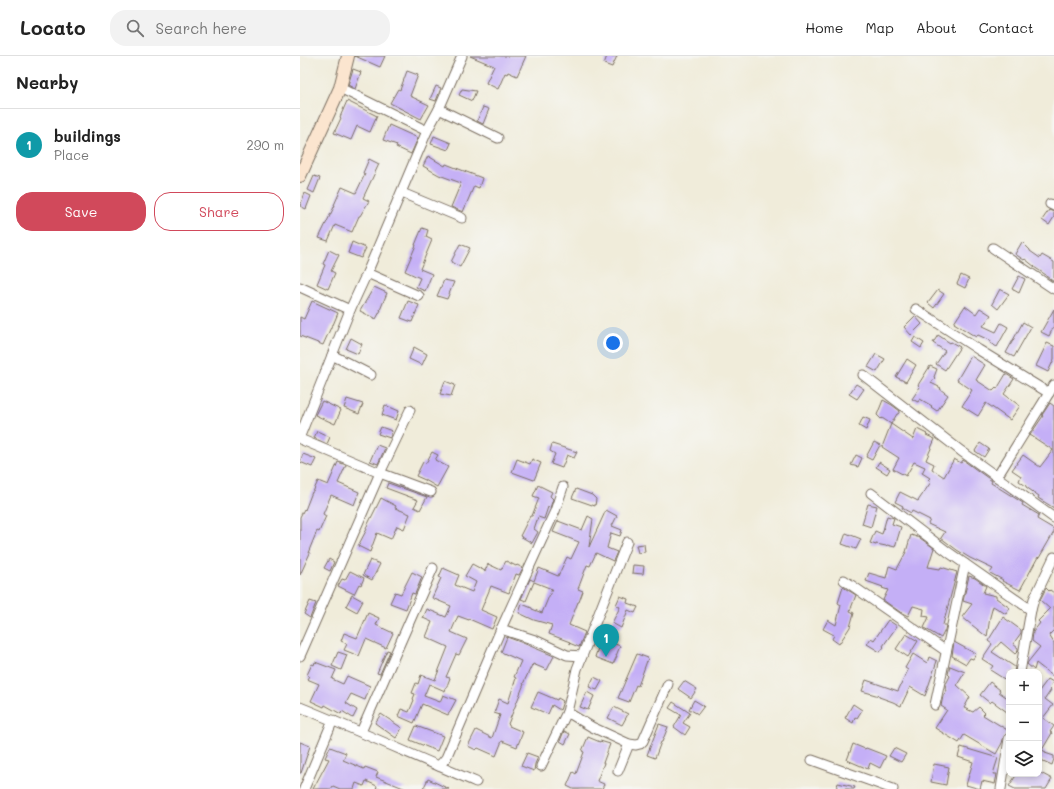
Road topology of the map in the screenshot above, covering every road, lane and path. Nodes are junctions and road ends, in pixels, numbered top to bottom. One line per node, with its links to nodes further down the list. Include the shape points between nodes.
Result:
1 (348, 56): 3 (street)
2 (462, 56): 4 (street)
3 (340, 88): 5 (street); 7 (street)
4 (439, 109): 5 (street); 6 (street)
5 (427, 132): 8 (street)
6 (498, 138)
7 (300, 176)
8 (402, 192): 9 (street); 11 (street)
9 (462, 218)
10 (993, 248): 13 (street)
11 (367, 273): 14 (street); 16 (street)
12 (300, 287): 16 (street)
13 (1054, 289)
14 (419, 296)
15 (916, 309): 20 (street, via 979,350)
16 (350, 310): 17 (street)
17 (332, 355): 18 (street); 22 (street)
18 (371, 375)
19 (863, 375): 24 (street)
20 (1052, 389): 24 (street)
21 (410, 410): 23 (street)
22 (300, 437): 23 (street)
23 (380, 473): 26 (street); 38 (street)
24 (997, 477): 28 (street)
25 (562, 487): 35 (street, via 554,511)
26 (431, 492)
27 (871, 493): 31 (street)
28 (1054, 518)
29 (627, 542): 39 (street)
30 (1054, 557): 34 (street)
31 (965, 564): 34 (street); 36 (street)
32 (433, 568): 47 (street)
33 (844, 580): 36 (street)
34 (1031, 610): 41 (street)
35 (501, 628): 37 (street); 51 (street, via 446,758)
36 (946, 651): 43 (street)
37 (567, 655): 39 (street); 40 (street)
38 (300, 656)
39 (582, 656): 40 (street)
40 (577, 669): 45 (street)
41 (1021, 669)
42 (668, 684): 49 (street, via 643,741 636,745)
43 (935, 705)
44 (300, 707): 46 (street)
45 (567, 712): 49 (street); 52 (street)
46 (333, 720): 47 (street); 55 (street)
47 (361, 732): 51 (street)
48 (1009, 741): 57 (street)
49 (629, 744): 53 (street)
50 (812, 760): 56 (street)
51 (439, 766): 54 (street)
52 (540, 766)
53 (618, 771)
54 (476, 782)
55 (304, 789)
56 (893, 789)
57 (1001, 789)

